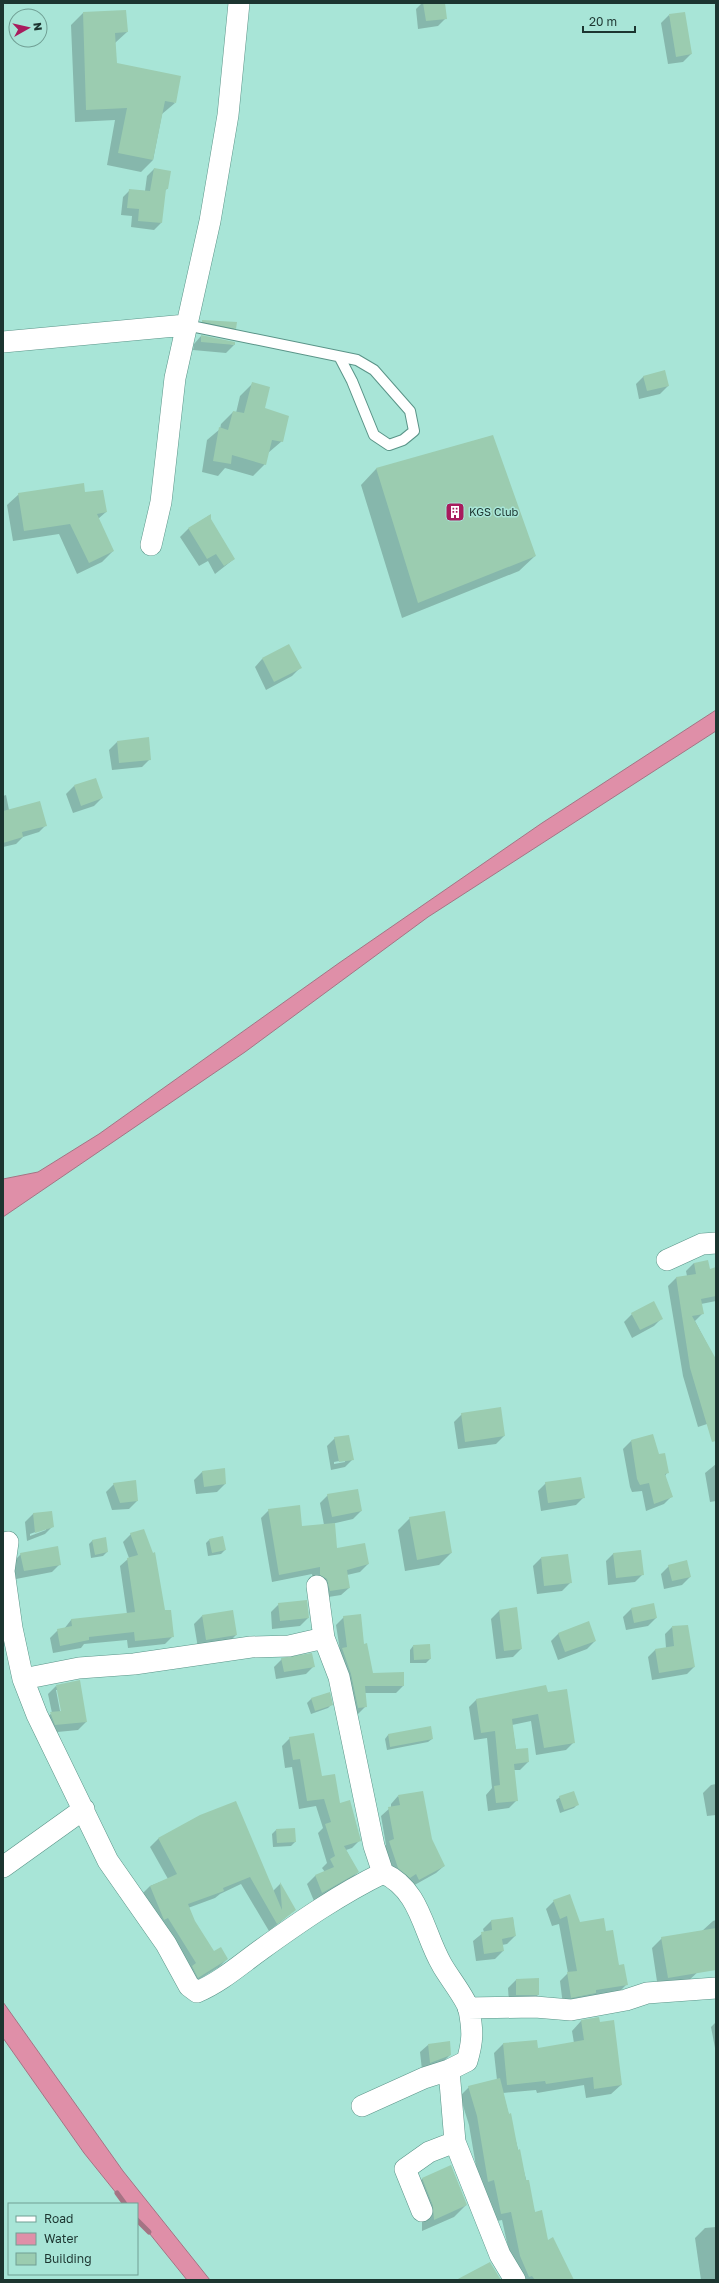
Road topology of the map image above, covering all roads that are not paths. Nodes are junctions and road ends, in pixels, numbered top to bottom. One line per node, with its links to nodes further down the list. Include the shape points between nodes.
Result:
1 (239, 3): 2 (street, via 228,115 210,221)
2 (186, 325): 3 (street); 4 (lane, via 318,351); 5 (street, via 175,378 161,502)
3 (3, 342)
4 (340, 358): 4 (lane, via 357,360 374,370 410,411 414,431 403,440 389,445 374,435)
5 (151, 545)
6 (716, 1243): 7 (street, via 702,1244)
7 (667, 1260)
8 (8, 1542): 11 (street, via 4,1571 12,1628)
9 (317, 1586): 10 (street)
10 (324, 1638): 11 (street, via 289,1646 251,1647 134,1664 79,1668); 14 (street, via 339,1677 374,1846)
11 (24, 1679): 12 (street, via 37,1715)
12 (84, 1809): 13 (street); 14 (street, via 108,1861 166,1944 189,1986 197,1992 216,1984 302,1921)
13 (3, 1867)
14 (383, 1872): 16 (street, via 395,1878 410,1894 441,1963)
15 (716, 1988): 16 (street, via 647,1993 626,2000 571,2010 535,2007)
16 (468, 2008): 17 (street, via 473,2041 467,2061)
17 (449, 2070): 18 (street, via 424,2078); 19 (street)
18 (362, 2106)
19 (455, 2142): 20 (street, via 429,2152 406,2169); 21 (street, via 500,2255)
20 (422, 2210)
21 (515, 2280)

